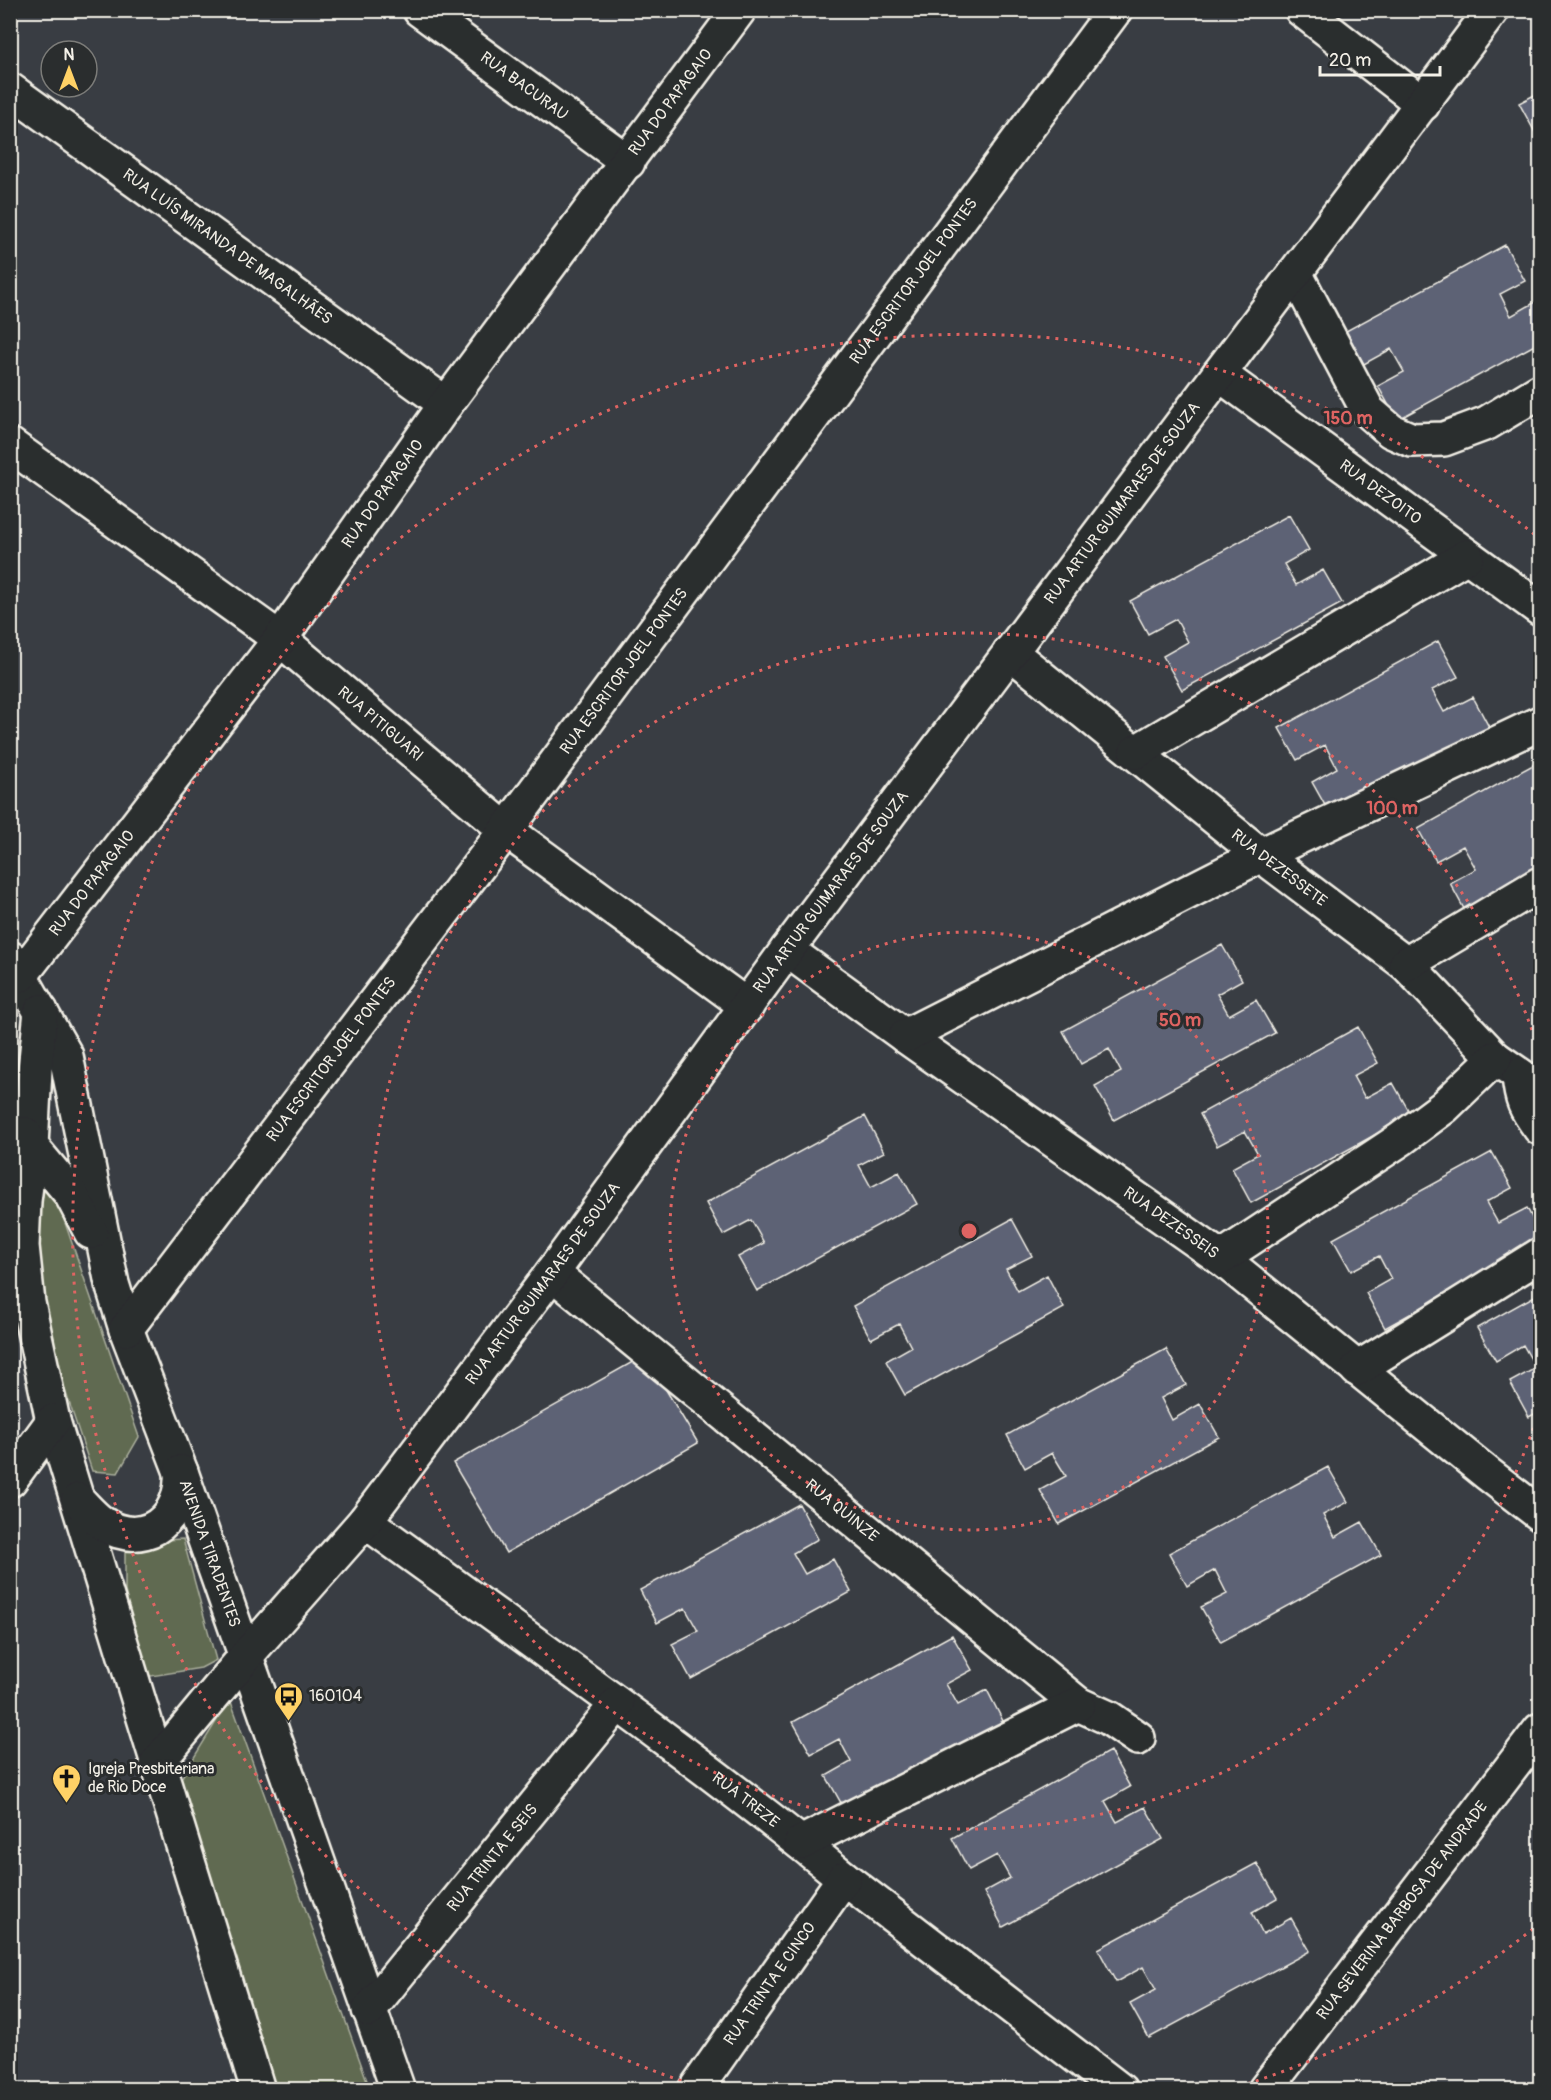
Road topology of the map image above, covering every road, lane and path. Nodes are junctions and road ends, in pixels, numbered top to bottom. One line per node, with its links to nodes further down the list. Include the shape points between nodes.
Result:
1 (420, 10): 8 (street, RUA BACURAU)
2 (739, 10): 8 (street, RUA DO PAPAGAIO)
3 (1115, 10): 20 (street, RUA ESCRITOR JOEL PONTES)
4 (1302, 10): 7 (street)
5 (1492, 10): 7 (street, RUA ARTUR GUIMARAES DE SOUZA)
6 (10, 90): 12 (street, RUA LUÍS MIRANDA DE MAGALHÃES)
7 (1423, 104): 9 (street, RUA ARTUR GUIMARAES DE SOUZA)
8 (628, 162): 12 (street, RUA DO PAPAGAIO)
9 (1295, 273): 10 (street, RUA ARTUR GUIMARAES DE SOUZA); 11 (street, via 1368,411 1391,431 1412,440 1444,439 1487,423)
10 (1219, 375): 14 (street, RUA DEZOITO); 17 (street, RUA ARTUR GUIMARAES DE SOUZA)
11 (1540, 391)
12 (446, 404): 16 (street, RUA DO PAPAGAIO)
13 (10, 445): 16 (street, RUA PITIGUARI)
14 (1467, 556): 15 (street, RUA DEZOITO); 19 (street)
15 (1540, 609)
16 (280, 639): 20 (street, RUA PITIGUARI); 25 (street, RUA DO PAPAGAIO)
17 (1010, 652): 19 (street, RUA DEZESSETE); 23 (street, RUA ARTUR GUIMARAES DE SOUZA)
18 (1540, 723): 21 (street)
19 (1136, 752): 21 (street, RUA DEZESSETE)
20 (506, 830): 26 (street, RUA PITIGUARI); 37 (street, RUA ESCRITOR JOEL PONTES)
21 (1262, 855): 24 (street, RUA DEZESSETE); 28 (street)
22 (1540, 884): 24 (street)
23 (787, 950): 26 (street, RUA ARTUR GUIMARAES DE SOUZA); 28 (street, RUA DEZESSEIS)
24 (1406, 964): 29 (street, RUA DEZESSETE)
25 (16, 967): 27 (street, AVENIDA TIRADENTES)
26 (747, 1005): 35 (street, RUA ARTUR GUIMARAES DE SOUZA)
27 (41, 1011): 32 (street); 36 (street, AVENIDA TIRADENTES, via 66,1056)
28 (905, 1036): 34 (street, RUA DEZESSEIS)
29 (1518, 1074): 31 (street, via 1521,1096); 34 (street, via 1444,1107)
30 (10, 1102): 32 (street)
31 (1540, 1128)
32 (21, 1144): 36 (street, via 71,1194); 39 (street, via 22,1246 28,1303)
33 (1540, 1255): 38 (street)
34 (1221, 1258): 38 (street, RUA DEZESSEIS)
35 (552, 1273): 44 (street, RUA ARTUR GUIMARAES DE SOUZA); 47 (street, RUA QUINZE)
36 (112, 1284): 37 (street, AVENIDA TIRADENTES)
37 (126, 1329): 40 (street, AVENIDA TIRADENTES)
38 (1357, 1369): 43 (street, RUA DEZESSEIS)
39 (53, 1421): 41 (street); 42 (street)
40 (181, 1472): 42 (street, via 179,1500 172,1513 150,1529 135,1533 104,1525); 45 (street, AVENIDA TIRADENTES)
41 (10, 1480)
42 (78, 1500): 50 (street)
43 (1540, 1514)
44 (365, 1521): 45 (street, RUA ARTUR GUIMARAES DE SOUZA); 46 (street, RUA TREZE)
45 (245, 1657): 50 (street, RUA ARTUR GUIMARAES DE SOUZA); 53 (street, AVENIDA TIRADENTES)
46 (617, 1704): 51 (street, RUA TREZE); 53 (street, RUA TRINTA E SEIS)
47 (1078, 1704): 48 (street, RUA QUINZE, via 1109,1718); 51 (street)
48 (1138, 1738)
49 (1538, 1738): 58 (street, RUA SEVERINA BARBOSA DE ANDRADE)
50 (157, 1763): 54 (street)
51 (801, 1843): 52 (street, RUA TREZE)
52 (844, 1878): 56 (street, RUA TRINTA E CINCO); 57 (street, RUA TREZE)
53 (369, 2010): 55 (street, AVENIDA TIRADENTES)
54 (258, 2090)
55 (398, 2090)
56 (695, 2090)
57 (1120, 2090)
58 (1265, 2090)

